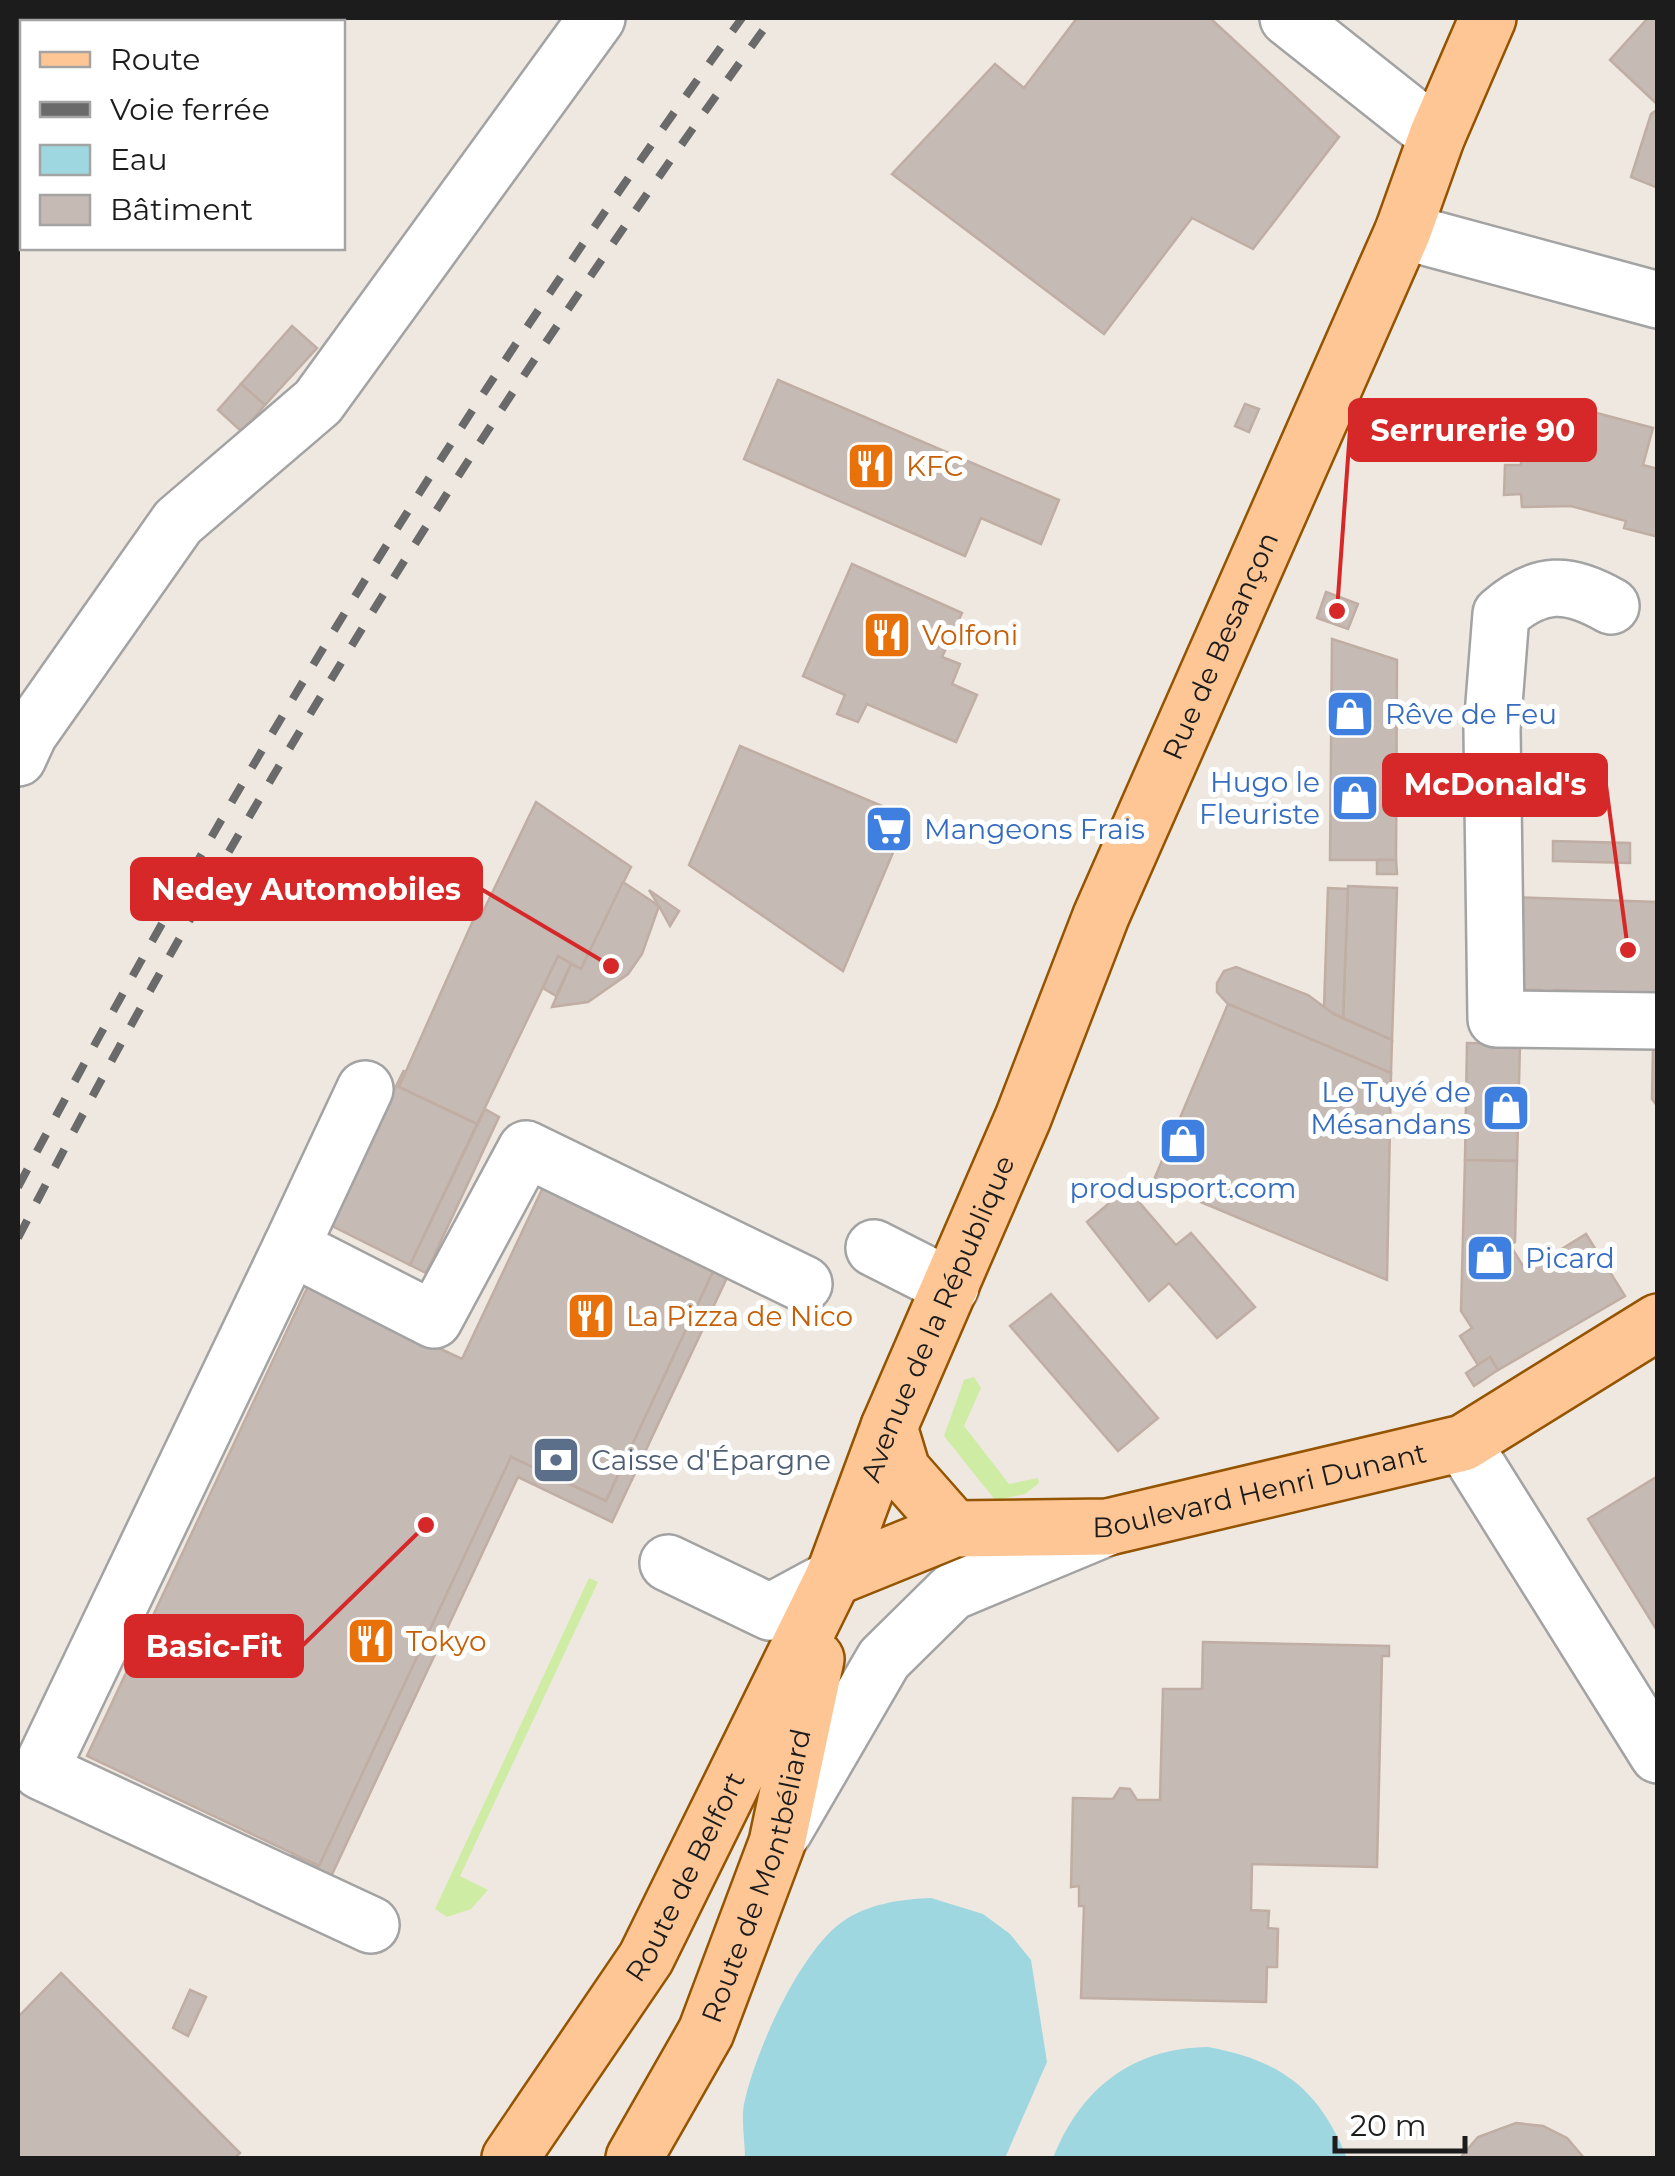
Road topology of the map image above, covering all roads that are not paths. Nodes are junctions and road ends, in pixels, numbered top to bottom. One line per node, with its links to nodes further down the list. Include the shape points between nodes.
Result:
1 (596, 18): 8 (street, via 318,402 178,522)
2 (1288, 18): 4 (street)
3 (1488, 18): 4 (main road, Rue de Besançon)
4 (1437, 136): 5 (main road, Rue de Besançon)
5 (1403, 232): 6 (street); 10 (main road, Rue de Besançon, via 1101,916)
6 (1658, 300)
7 (1611, 606): 9 (street, via 1586,592 1551,588 1524,594 1501,614 1492,730 1527,802 1522,857 1496,895 1496,1019)
8 (18, 758)
9 (1658, 1020)
10 (1045, 1063): 15 (main road, Avenue de la République)
11 (366, 1089): 12 (street)
12 (291, 1247): 14 (street, via 434,1320 526,1149); 25 (street, via 40,1771)
13 (874, 1248): 15 (street)
14 (804, 1284)
15 (951, 1286): 17 (main road, Avenue de la République)
16 (1658, 1322): 18 (main road, Boulevard Henri Dunant)
17 (889, 1427): 20 (main road, via 902,1470); 22 (main road, Avenue de la République)
18 (1463, 1443): 19 (main road, Boulevard Henri Dunant); 23 (street)
19 (1108, 1527): 20 (main road, Boulevard Henri Dunant); 24 (street, via 952,1592 884,1659)
20 (954, 1529): 22 (main road, Boulevard Henri Dunant)
21 (668, 1563): 22 (street, via 770,1612)
22 (833, 1578): 24 (main road, Route de Montbéliard); 26 (main road, Route de Belfort, via 646,1958)
23 (1658, 1756)
24 (777, 1843): 27 (main road, Route de Montbéliard, via 706,2032)
25 (371, 1925)
26 (510, 2158)
27 (634, 2158)

